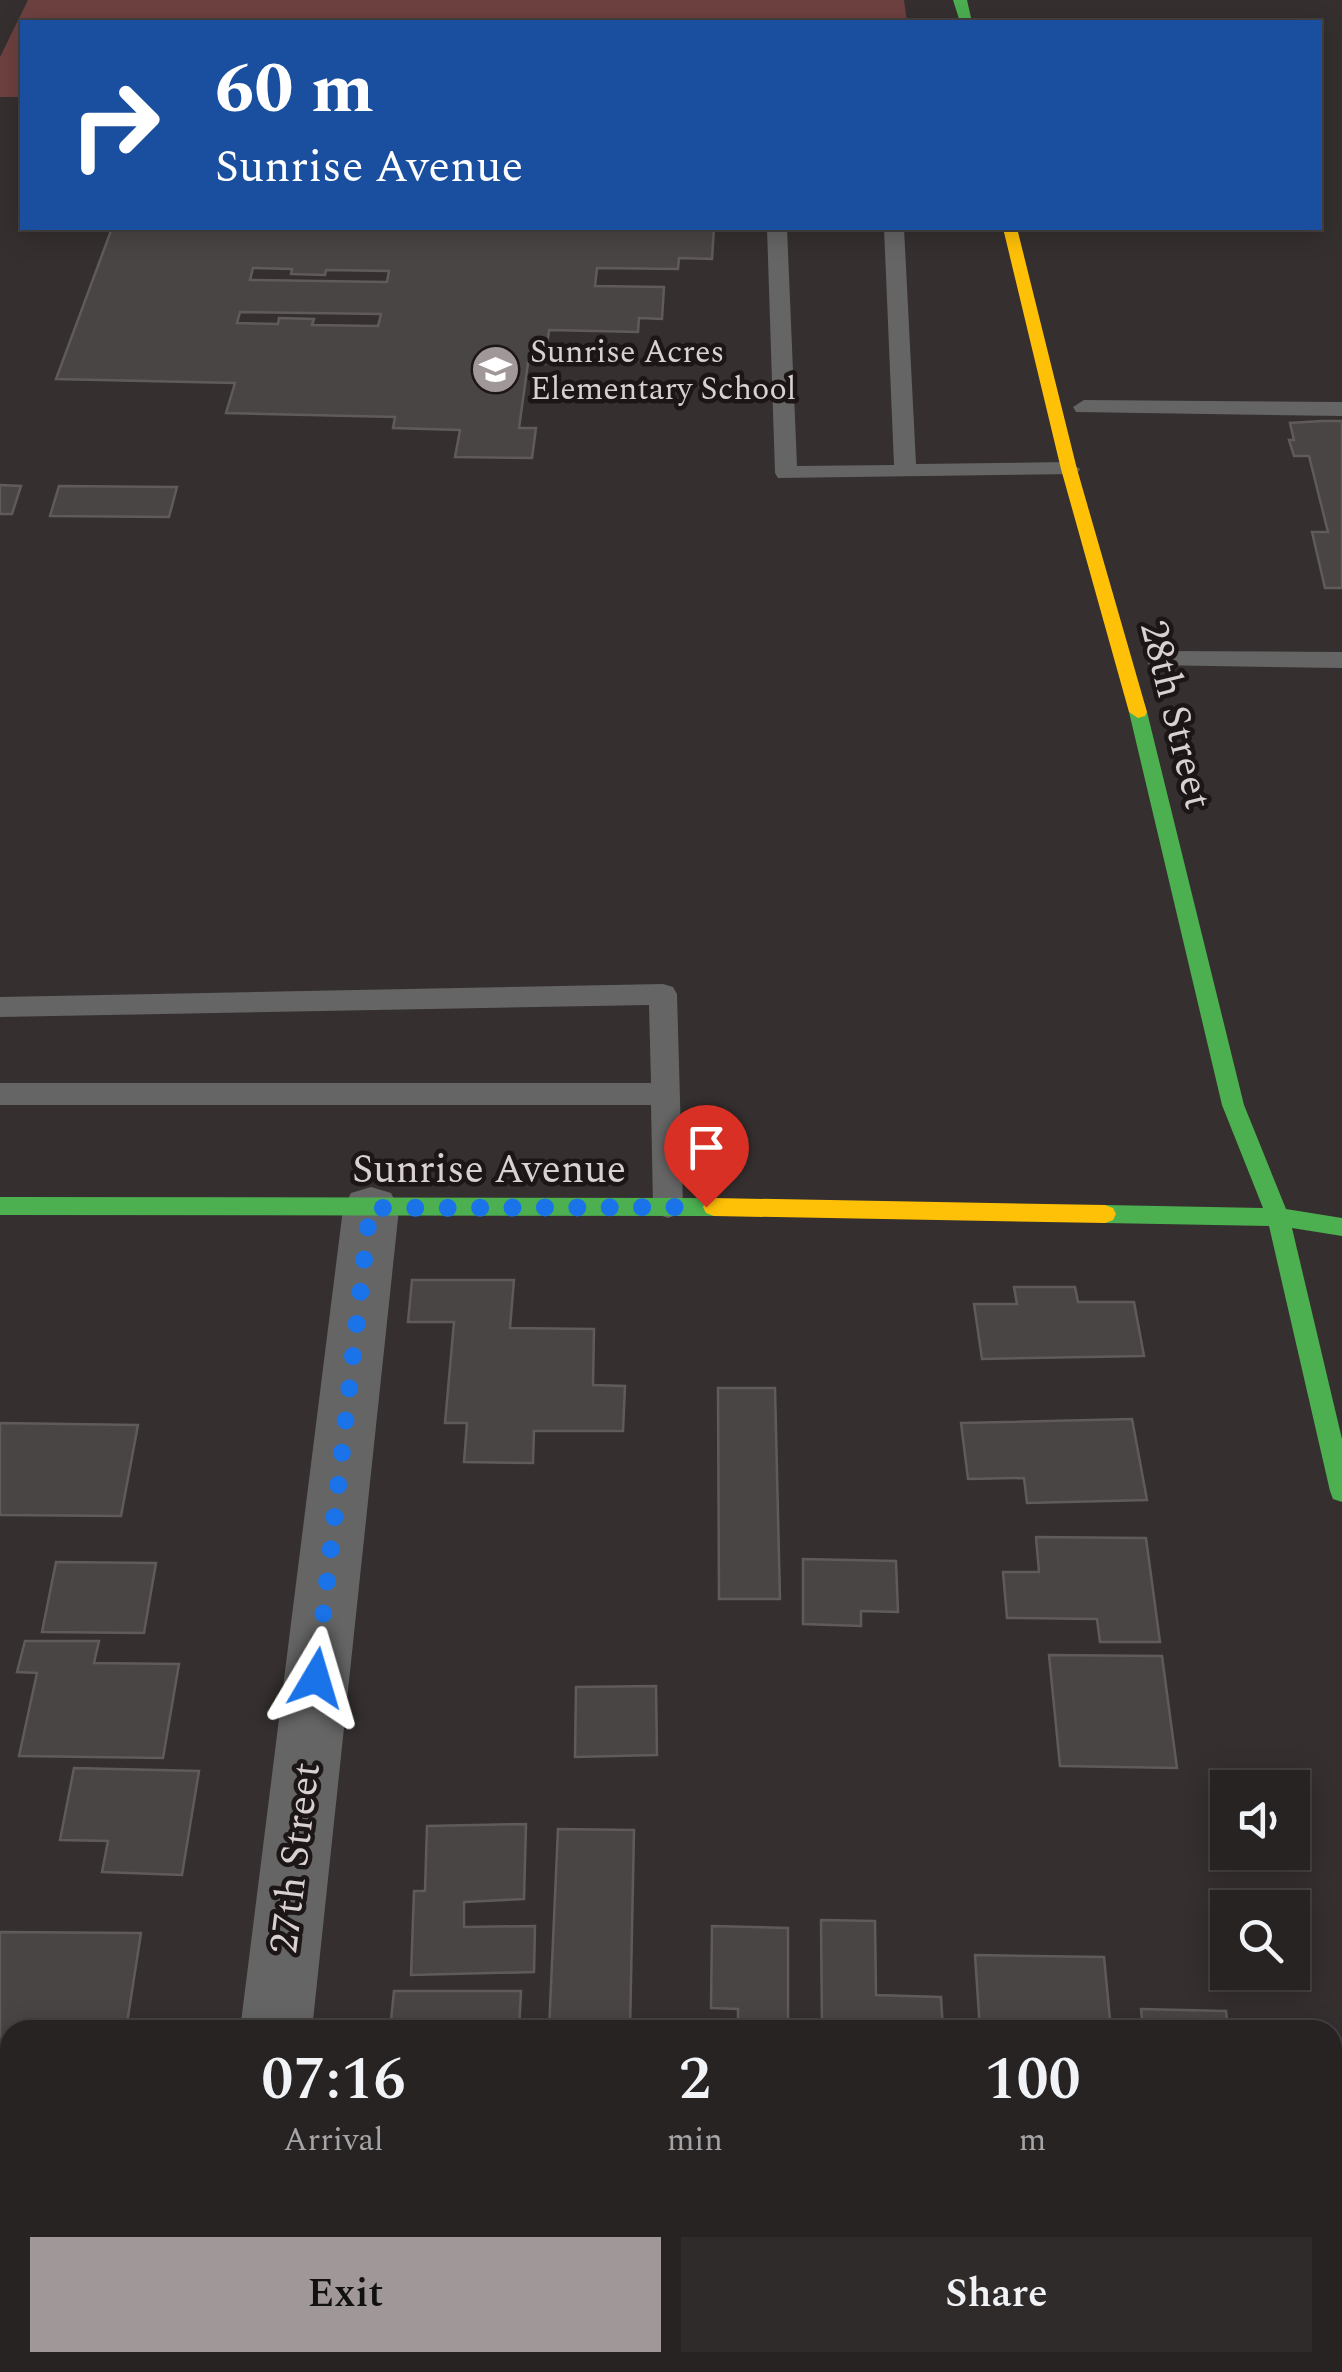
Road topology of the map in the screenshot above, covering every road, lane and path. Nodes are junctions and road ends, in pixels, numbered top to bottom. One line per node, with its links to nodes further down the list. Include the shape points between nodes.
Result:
1 (777, 230): 9 (lane, via 786,473)
2 (894, 230): 9 (lane)
3 (1010, 230): 8 (street, 28th Street)
4 (1033, 230): 5 (street)
5 (1042, 264)
6 (1084, 407): 7 (lane)
7 (1342, 408)
8 (1070, 469): 9 (lane); 10 (street, 28th Street)
9 (904, 471)
10 (1124, 660): 11 (street); 21 (street, 28th Street, via 1232,1105)
11 (1158, 660): 12 (lane)
12 (1342, 660)
13 (0, 1007): 15 (lane, via 663,994)
14 (0, 1094): 15 (lane)
15 (666, 1094): 18 (lane)
16 (1273, 1140): 21 (street, 28th Street)
17 (0, 1206): 20 (street, Sunrise Avenue)
18 (668, 1206): 20 (street, Sunrise Avenue); 21 (street, Sunrise Avenue)
19 (1342, 1207): 21 (street, Sunrise Avenue)
20 (370, 1208): 24 (street, 27th Street)
21 (1278, 1218): 22 (street, Sunrise Avenue); 23 (street, 28th Street)
22 (1342, 1227)
23 (1342, 1491)
24 (277, 2020)

